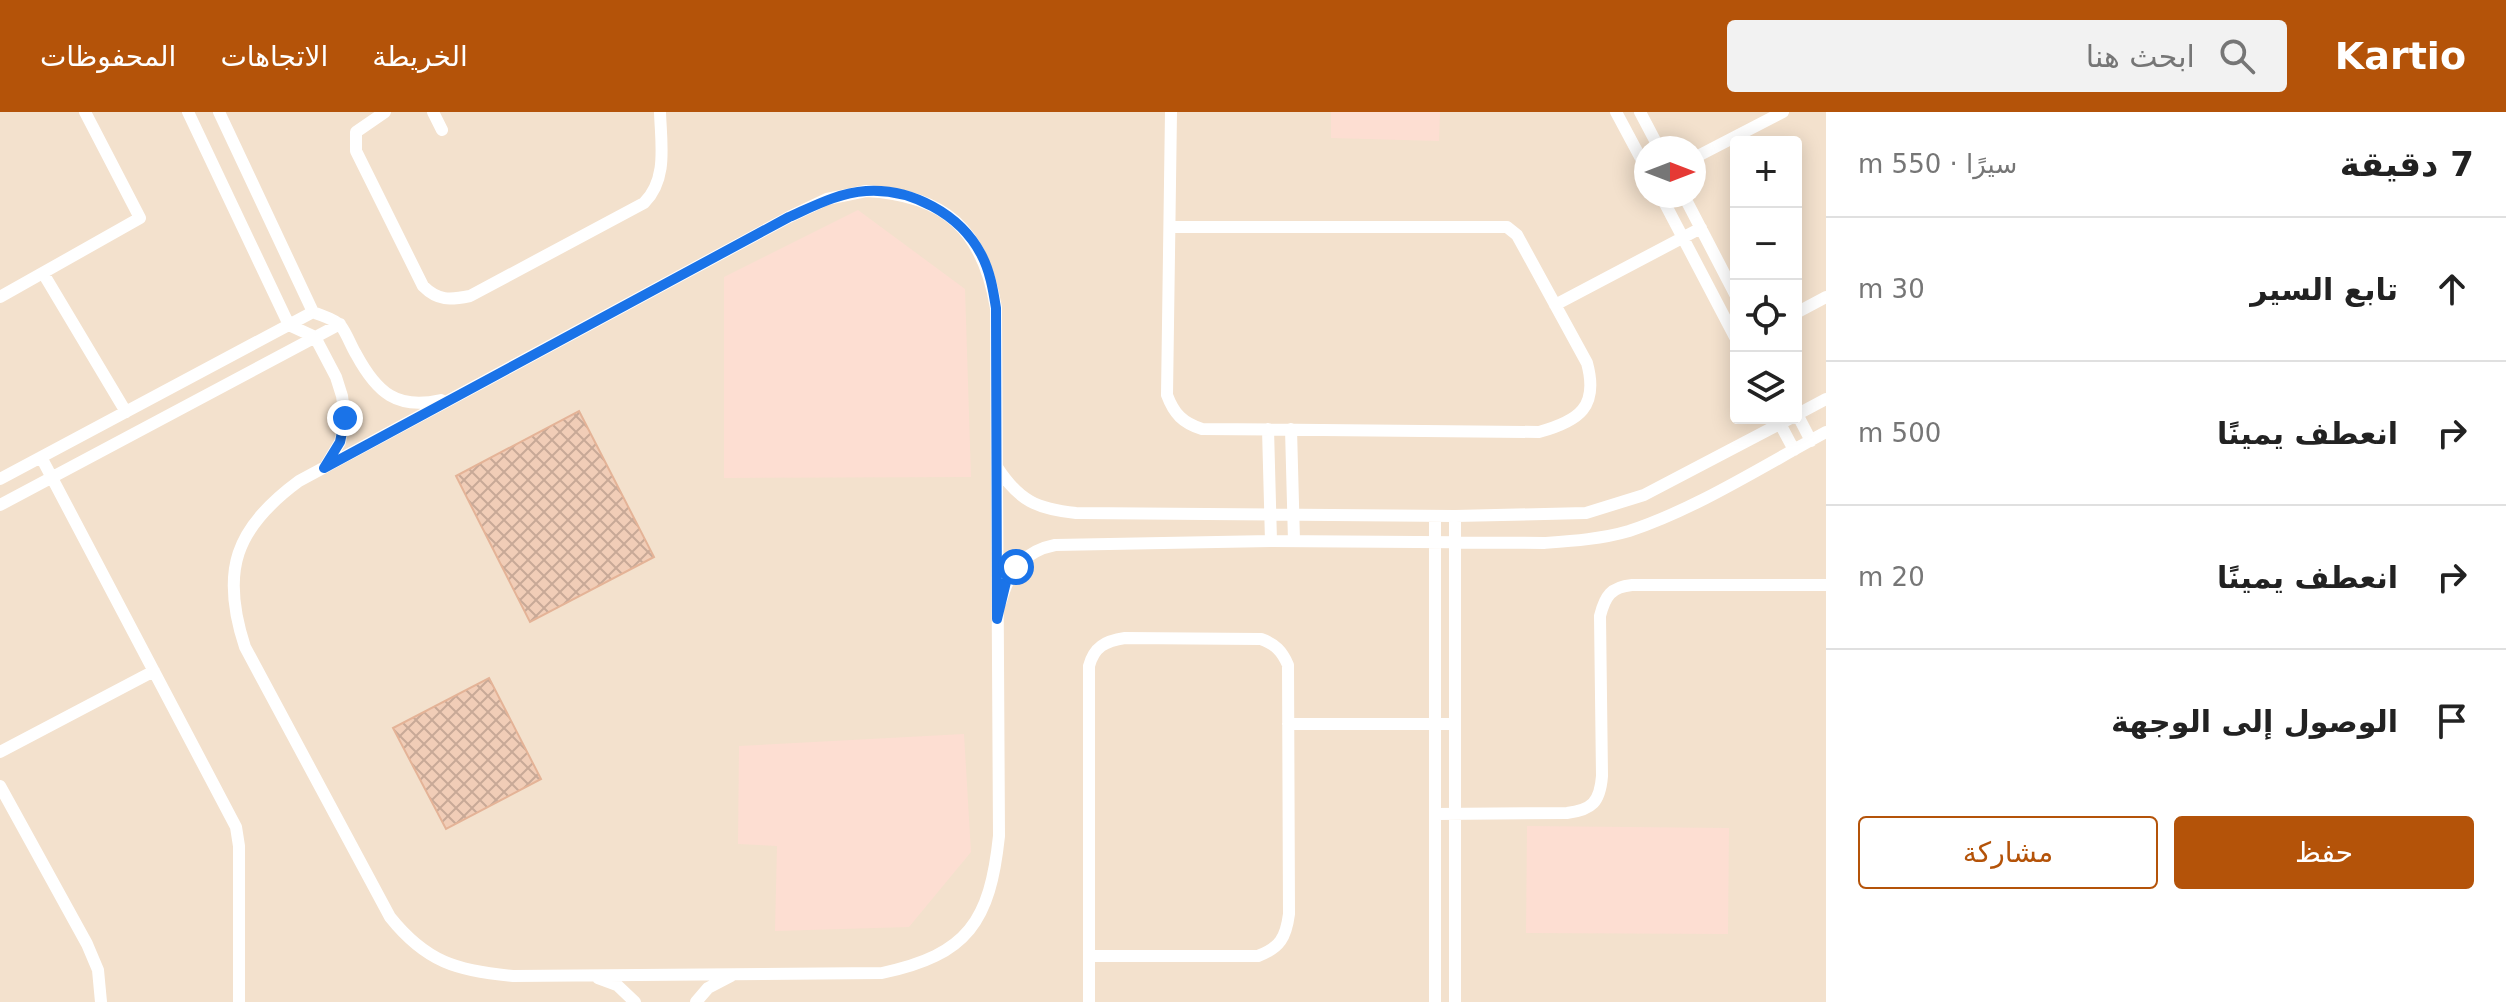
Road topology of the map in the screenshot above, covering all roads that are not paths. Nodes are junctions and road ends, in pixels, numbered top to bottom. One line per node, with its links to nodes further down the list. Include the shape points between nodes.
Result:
1 (85, 112): 20 (street, via 140,218)
2 (188, 112): 28 (street)
3 (219, 112): 26 (street)
4 (385, 112): 6 (street, via 356,132 356,151 423,286 433,295 453,299 470,296 644,203 660,179)
5 (433, 112): 11 (street)
6 (660, 112)
7 (1171, 112): 17 (street)
8 (1616, 112): 13 (street)
9 (1640, 112): 12 (street)
10 (1783, 112): 14 (street)
11 (442, 130)
12 (1653, 136)
13 (1634, 146)
14 (1706, 152)
15 (1667, 208): 19 (street)
16 (1690, 208): 18 (street)
17 (1170, 227): 24 (street, via 1507,227 1517,235); 38 (street, via 1171,407 1202,429)
18 (1701, 228): 19 (street); 21 (street)
19 (1683, 238): 24 (street); 29 (street)
20 (43, 273): 22 (street); 34 (street)
21 (1730, 284)
22 (0, 297)
23 (1826, 297): 25 (street)
24 (1555, 305): 39 (street, via 1592,380 1586,409 1554,428)
25 (1802, 310)
26 (313, 312): 27 (street); 28 (street)
27 (340, 324): 30 (street); 31 (street, via 384,393 419,405)
28 (289, 325): 30 (street); 34 (street)
29 (1730, 328)
30 (315, 337): 45 (street, via 336,377 345,418 340,442); 46 (street)
31 (456, 397): 44 (street, via 827,199 866,191 896,193 944,212 981,252 990,275 996,308); 45 (street)
32 (1826, 399): 33 (street)
33 (1802, 411)
34 (126, 412): 43 (street)
35 (1777, 424): 52 (street, via 1620,504 1586,513)
36 (1791, 424): 42 (street)
37 (1796, 424): 41 (street)
38 (1268, 429): 39 (street); 50 (street)
39 (1291, 429): 49 (street)
40 (1826, 432): 41 (street)
41 (1811, 441): 42 (street)
42 (1794, 450): 56 (street, via 1627,531 1556,542)
43 (41, 457): 46 (street); 47 (street)
44 (996, 466): 50 (street, via 1021,496 1051,510); 58 (street)
45 (324, 468): 69 (street, via 269,505 239,548 233,598 245,647 390,917 407,939 440,961 481,973)
46 (52, 477): 48 (street); 59 (street)
47 (0, 479)
48 (0, 505)
49 (1293, 513): 50 (street); 51 (street); 54 (street)
50 (1270, 514): 53 (street)
51 (1435, 516): 52 (street); 55 (street)
52 (1455, 516): 56 (street)
53 (1271, 541): 54 (street); 58 (street, via 1042,547 1030,553 1006,582)
54 (1294, 541): 55 (street)
55 (1435, 543): 56 (street); 61 (street)
56 (1455, 544): 62 (street)
57 (1826, 585): 66 (street, via 1632,585 1610,591 1600,616 1602,776 1593,803 1585,811 1567,813)
58 (997, 619): 68 (street, via 999,836 988,897 975,924 937,957 882,973)
59 (154, 671): 63 (street); 71 (street, via 236,827)
60 (1288, 724): 61 (street); 67 (street, via 1289,914 1283,940 1258,956); 67 (street, via 1288,665 1277,647 1261,639 1125,638 1110,640 1092,654)
61 (1435, 724): 62 (street); 65 (street)
62 (1455, 724): 66 (street)
63 (0, 752)
64 (0, 786): 70 (street, via 87,944 98,970)
65 (1435, 814): 66 (street); 75 (street)
66 (1455, 814): 76 (street)
67 (1089, 956): 74 (street)
68 (735, 974): 69 (street); 73 (street, via 708,988)
69 (592, 975): 72 (street, via 617,985)
70 (101, 1002)
71 (239, 1002)
72 (635, 1002)
73 (696, 1002)
74 (1089, 1002)
75 (1435, 1002)
76 (1455, 1002)

